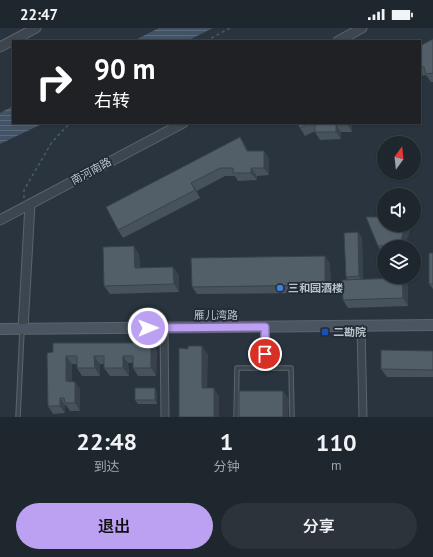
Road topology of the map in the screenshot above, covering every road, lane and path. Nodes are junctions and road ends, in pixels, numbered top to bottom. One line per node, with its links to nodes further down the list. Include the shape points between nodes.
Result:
1 (36, 28): 4 (street)
2 (230, 28): 5 (path)
3 (362, 28): 6 (street)
4 (13, 40)
5 (208, 40)
6 (340, 40)
7 (12, 41): 8 (street)
8 (0, 47)
9 (69, 124): 11 (path, via 52,142 24,190)
10 (181, 124): 11 (street, 南河南路)
11 (26, 206): 12 (street, 南河南路); 18 (street)
12 (0, 220)
13 (433, 325): 14 (main road, 雁儿湾路)
14 (362, 326): 15 (main road, 雁儿湾路); 24 (street)
15 (265, 327): 16 (main road, 雁儿湾路); 19 (lane)
16 (164, 328): 18 (main road, 雁儿湾路); 21 (street)
17 (0, 329): 18 (main road, 雁儿湾路)
18 (18, 329): 20 (lane)
19 (266, 368): 22 (lane, via 237,368); 23 (lane, via 291,368)
20 (18, 417)
21 (165, 417)
22 (236, 417)
23 (292, 417)
24 (363, 417)

